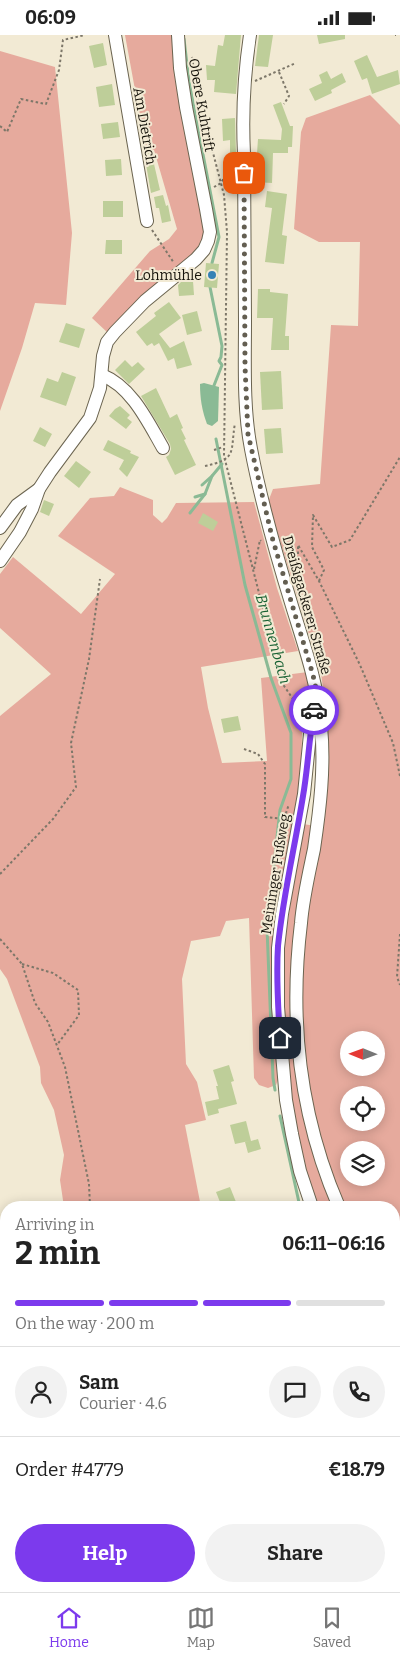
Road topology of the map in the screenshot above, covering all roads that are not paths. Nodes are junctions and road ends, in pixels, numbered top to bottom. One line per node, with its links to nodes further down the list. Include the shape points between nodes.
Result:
1 (115, 35): 4 (street, Am Dietrich)
2 (178, 35): 5 (street, Obere Kuhtrift, via 186,107 210,232 204,250 196,259 145,301 107,342)
3 (250, 35): 10 (street, Dreißigackerer Straße, via 243,121 248,434 264,507)
4 (147, 221)
5 (102, 375): 6 (street, via 116,383 135,404); 7 (street, Obere Kuhtrift, via 90,418)
6 (163, 448)
7 (40, 489): 8 (street, via 17,505); 9 (street, Obere Kuhtrift, via 20,532)
8 (0, 528)
9 (0, 561)
10 (317, 693): 11 (street, Meininger Fußweg, via 278,948 278,1007 286,1092 300,1171); 12 (street, Dreißigackerer Straße, via 321,726 321,786 301,921 297,1039 312,1127 325,1176)
11 (310, 1201)
12 (336, 1201)

